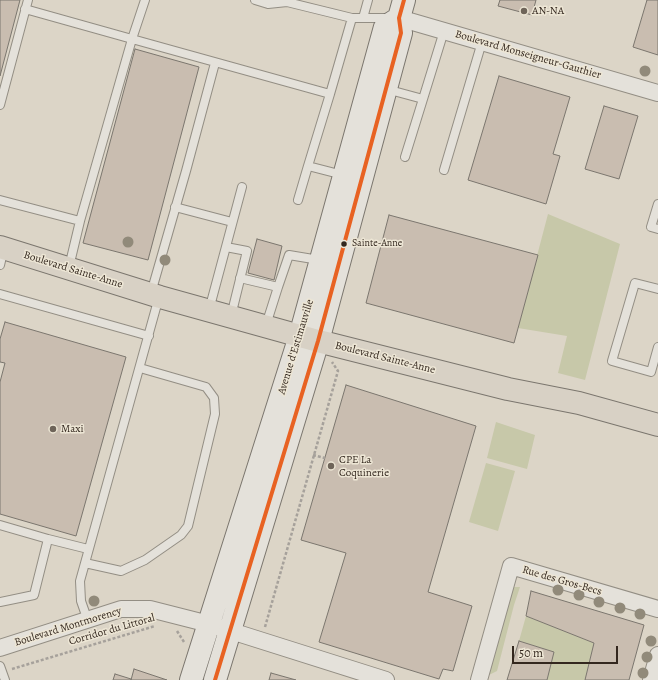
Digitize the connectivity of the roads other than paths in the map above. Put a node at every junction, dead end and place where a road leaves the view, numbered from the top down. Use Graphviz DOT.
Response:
graph roads {
  1 [pos="28,0"];
  2 [pos="145,0"];
  3 [pos="255,0"];
  4 [pos="368,0"];
  5 [pos="25,9"];
  6 [pos="402,9"];
  7 [pos="352,18"];
  8 [pos="363,18"];
  9 [pos="444,31"];
  10 [pos="132,39"];
  11 [pos="482,42"];
  12 [pos="215,63"];
  13 [pos="386,89"];
  14 [pos="658,93"];
  15 [pos="330,94"];
  16 [pos="423,99"];
  17 [pos="0,105"];
  18 [pos="405,157"];
  19 [pos="308,166"];
  20 [pos="444,170"];
  21 [pos="344,175"];
  22 [pos="242,187"];
  23 [pos="0,200"];
  24 [pos="298,200"];
  25 [pos="658,204"];
  26 [pos="175,207"];
  27 [pos="80,221"];
  28 [pos="232,222"];
  29 [pos="658,229"];
  30 [pos="226,246"];
  31 [pos="1,253"];
  32 [pos="321,261"];
  33 [pos="69,268"];
  34 [pos="240,278"];
  35 [pos="278,287"];
  36 [pos="658,289"];
  37 [pos="0,294"];
  38 [pos="155,295"];
  39 [pos="209,311"];
  40 [pos="231,317"];
  41 [pos="265,326"];
  42 [pos="149,336"];
  43 [pos="309,339"];
  44 [pos="658,347"];
  45 [pos="658,365"];
  46 [pos="140,368"];
  47 [pos="651,372"];
  48 [pos="658,424"];
  49 [pos="0,525"];
  50 [pos="48,539"];
  51 [pos="88,550"];
  52 [pos="85,563"];
  53 [pos="0,602"];
  54 [pos="658,609"];
  55 [pos="88,620"];
  56 [pos="209,624"];
  57 [pos="230,631"];
  58 [pos="0,648"];
  59 [pos="658,655"];
  60 [pos="1,669"];
  61 [pos="5,680"];
  62 [pos="191,680"];
  63 [pos="215,680"];
  64 [pos="386,680"];
  65 [pos="479,680"];
  66 [pos="651,680"];
  1 -- 5 [label="lane"];
  2 -- 10 [label="lane"];
  3 -- 7 [label="lane"];
  4 -- 8 [label="lane"];
  5 -- 10 [label="lane"];
  5 -- 17 [label="lane"];
  6 -- 8 [label="lane"];
  6 -- 9 [label="street, Boulevard Monseigneur-Gauthier"];
  6 -- 13 [label="main road, Avenue d'Estimauville"];
  6 -- 21 [label="main road, Avenue d'Estimauville"];
  7 -- 8 [label="lane"];
  7 -- 15 [label="lane"];
  9 -- 11 [label="street, Boulevard Monseigneur-Gauthier"];
  9 -- 16 [label="lane"];
  10 -- 12 [label="lane"];
  10 -- 27 [label="lane"];
  11 -- 14 [label="street, Boulevard Monseigneur-Gauthier"];
  11 -- 20 [label="lane"];
  12 -- 15 [label="lane"];
  12 -- 26 [label="lane"];
  13 -- 16 [label="lane"];
  13 -- 43 [label="main road, Avenue d'Estimauville"];
  15 -- 19 [label="lane"];
  16 -- 18 [label="lane"];
  19 -- 21 [label="lane"];
  19 -- 24 [label="lane"];
  21 -- 32 [label="main road, Avenue d'Estimauville"];
  22 -- 28 [label="lane"];
  23 -- 27 [label="lane"];
  25 -- 29 [label="lane"];
  26 -- 28 [label="lane"];
  26 -- 38 [label="lane"];
  27 -- 33 [label="lane"];
  28 -- 30 [label="lane"];
  30 -- 34 [label="lane"];
  30 -- 39 [label="lane"];
  31 -- 33 [label="main road, Boulevard Sainte-Anne"];
  32 -- 35 [label="lane"];
  32 -- 43 [label="main road, Avenue d'Estimauville"];
  33 -- 38 [label="main road, Boulevard Sainte-Anne"];
  34 -- 35 [label="lane"];
  34 -- 40 [label="lane"];
  35 -- 41 [label="lane"];
  36 -- 47 [label="lane"];
  37 -- 42 [label="lane"];
  38 -- 39 [label="main road, Boulevard Sainte-Anne"];
  38 -- 42 [label="lane"];
  39 -- 40 [label="main road, Boulevard Sainte-Anne"];
  40 -- 41 [label="main road, Boulevard Sainte-Anne"];
  41 -- 43 [label="main road, Boulevard Sainte-Anne"];
  42 -- 46 [label="lane"];
  43 -- 48 [label="main road, Boulevard Sainte-Anne"];
  43 -- 56 [label="main road, Avenue d'Estimauville"];
  43 -- 57 [label="main road, Avenue d'Estimauville"];
  44 -- 47 [label="lane"];
  45 -- 47 [label="lane"];
  46 -- 51 [label="lane"];
  46 -- 52 [label="lane"];
  49 -- 50 [label="lane"];
  50 -- 51 [label="lane"];
  50 -- 53 [label="lane"];
  51 -- 52 [label="lane"];
  52 -- 55 [label="lane"];
  54 -- 65 [label="street, Rue des Gros-Becs"];
  55 -- 56 [label="street, Boulevard Montmorency"];
  55 -- 58 [label="street, Boulevard Montmorency"];
  56 -- 57 [label="street, Boulevard Montmorency"];
  56 -- 62 [label="main road, Avenue d'Estimauville"];
  57 -- 63 [label="main road, Avenue d'Estimauville"];
  57 -- 64 [label="street"];
  59 -- 66 [label="street"];
  60 -- 61 [label="lane"];
}
